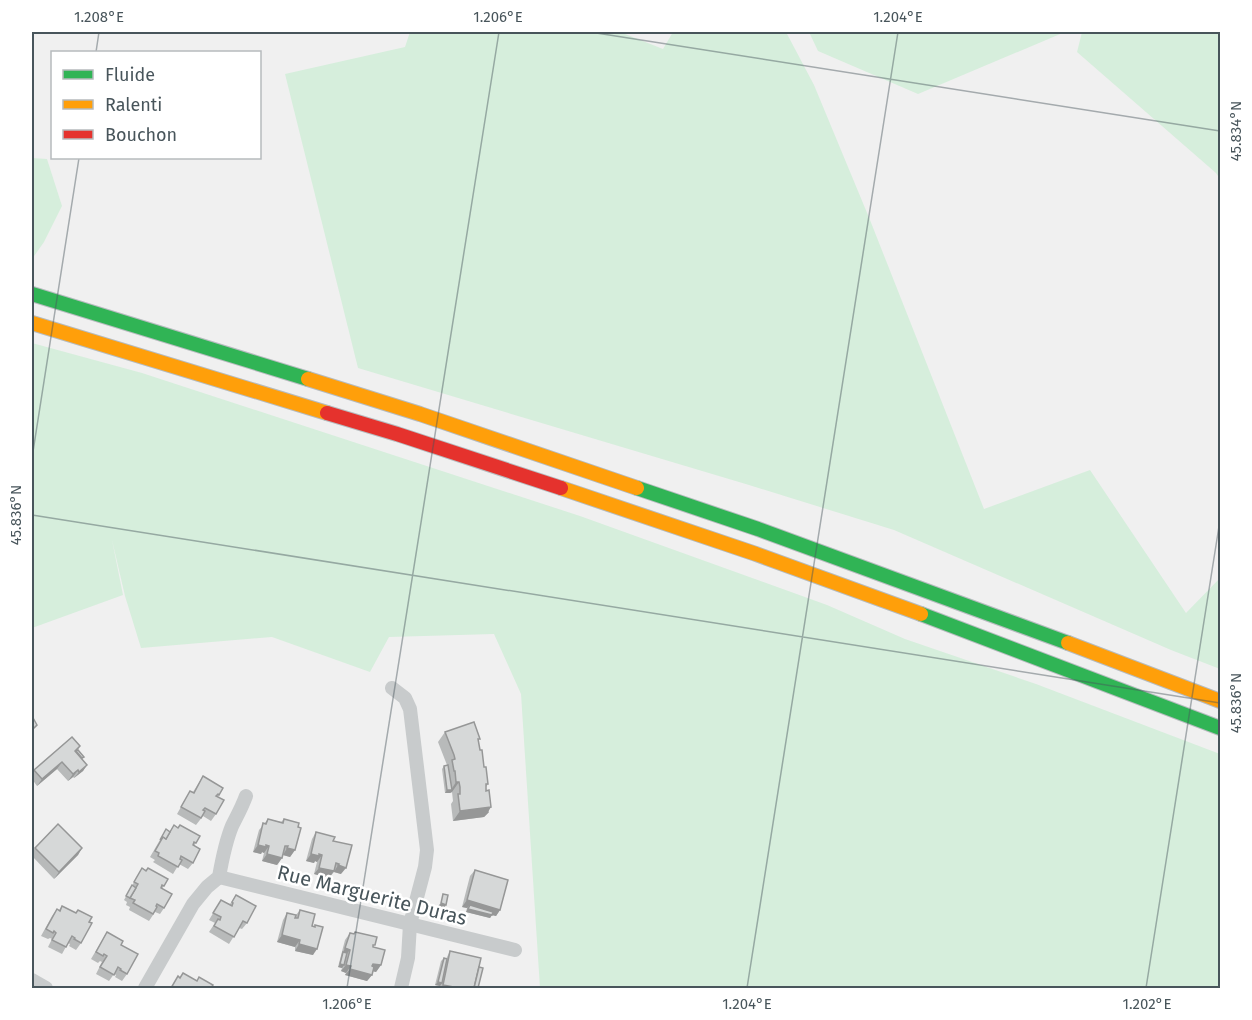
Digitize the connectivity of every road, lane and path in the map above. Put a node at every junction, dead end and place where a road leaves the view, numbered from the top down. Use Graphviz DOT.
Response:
graph roads {
  1 [pos="32,294"];
  2 [pos="32,323"];
  3 [pos="392,688"];
  4 [pos="1221,701"];
  5 [pos="1221,728"];
  6 [pos="246,796"];
  7 [pos="219,877"];
  8 [pos="410,924"];
  9 [pos="516,950"];
  10 [pos="32,980"];
  11 [pos="46,988"];
  12 [pos="145,988"];
  13 [pos="400,988"];
  1 -- 4 [label="highway"];
  2 -- 5 [label="highway"];
  3 -- 8 [label="street"];
  6 -- 7 [label="street"];
  7 -- 8 [label="street, Rue Marguerite Duras"];
  7 -- 12 [label="street"];
  8 -- 9 [label="street, Rue Marguerite Duras"];
  8 -- 13 [label="street"];
  10 -- 11 [label="street"];
}
